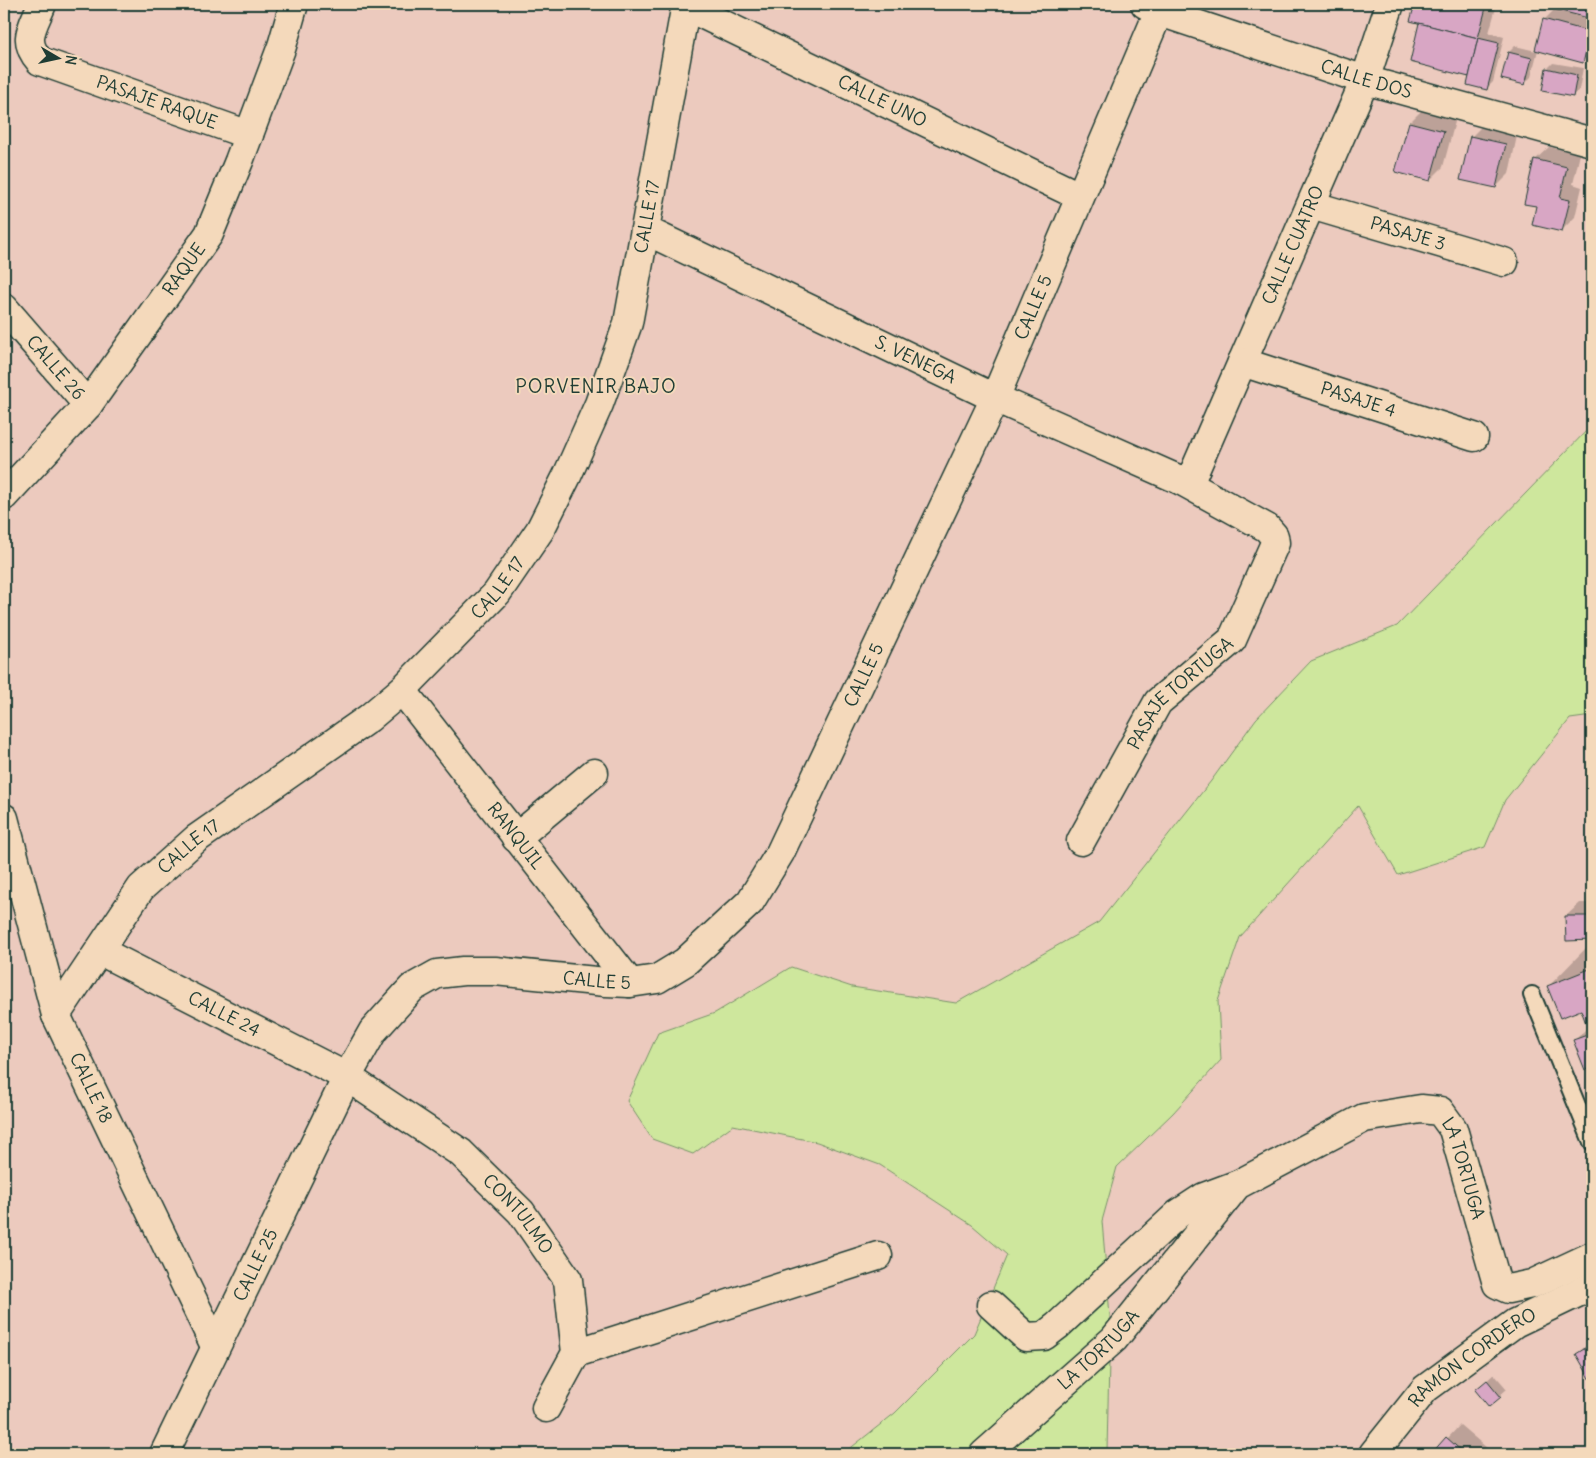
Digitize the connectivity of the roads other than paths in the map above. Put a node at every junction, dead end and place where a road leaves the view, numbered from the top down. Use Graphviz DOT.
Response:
graph roads {
  1 [pos="42,4"];
  2 [pos="294,4"];
  3 [pos="1390,4"];
  4 [pos="685,5"];
  5 [pos="1156,6"];
  6 [pos="1365,80"];
  7 [pos="249,136"];
  8 [pos="1592,142"];
  9 [pos="1080,196"];
  10 [pos="1311,204"];
  11 [pos="645,230"];
  12 [pos="1504,262"];
  13 [pos="4,308"];
  14 [pos="1242,362"];
  15 [pos="995,398"];
  16 [pos="88,404"];
  17 [pos="1474,437"];
  18 [pos="1184,482"];
  19 [pos="4,496"];
  20 [pos="402,690"];
  21 [pos="594,773"];
  22 [pos="4,818"];
  23 [pos="516,838"];
  24 [pos="1081,841"];
  25 [pos="100,951"];
  26 [pos="630,982"];
  27 [pos="1532,995"];
  28 [pos="56,1015"];
  29 [pos="347,1077"];
  30 [pos="1592,1142"];
  31 [pos="1237,1185"];
  32 [pos="878,1256"];
  33 [pos="1592,1256"];
  34 [pos="1592,1286"];
  35 [pos="991,1305"];
  36 [pos="215,1346"];
  37 [pos="576,1353"];
  38 [pos="546,1408"];
  39 [pos="164,1454"];
  40 [pos="984,1454"];
  41 [pos="1373,1454"];
  1 -- 7 [label="street, PASAJE RAQUE"];
  2 -- 7 [label="street, RAQUE"];
  3 -- 6 [label="street, CALLE CUATRO"];
  4 -- 9 [label="street, CALLE UNO"];
  4 -- 11 [label="street, CALLE 17"];
  5 -- 6 [label="street, CALLE DOS"];
  5 -- 9 [label="street, CALLE 5"];
  6 -- 8 [label="street, CALLE DOS"];
  6 -- 10 [label="street, CALLE CUATRO"];
  7 -- 16 [label="street, RAQUE"];
  9 -- 15 [label="street, CALLE 5"];
  10 -- 12 [label="street, PASAJE 3"];
  10 -- 14 [label="street, CALLE CUATRO"];
  11 -- 15 [label="street, S. VENEGA"];
  11 -- 20 [label="street, CALLE 17"];
  13 -- 16 [label="street, CALLE 26"];
  14 -- 17 [label="street, PASAJE 4"];
  14 -- 18 [label="street, CALLE CUATRO"];
  15 -- 18 [label="street, S. VENEGA"];
  15 -- 26 [label="street, CALLE 5"];
  16 -- 19 [label="street, RAQUE"];
  18 -- 24 [label="street, PASAJE TORTUGA"];
  20 -- 23 [label="street, RANQUIL"];
  20 -- 25 [label="street, CALLE 17"];
  21 -- 23 [label="street"];
  22 -- 28 [label="street, CALLE 18"];
  23 -- 26 [label="street, RANQUIL"];
  25 -- 28 [label="street, CALLE 17"];
  25 -- 29 [label="street, CALLE 24"];
  26 -- 29 [label="street, CALLE 5"];
  27 -- 30 [label="lane"];
  28 -- 36 [label="street, CALLE 18"];
  29 -- 36 [label="street, CALLE 25"];
  29 -- 37 [label="street, CONTULMO"];
  31 -- 33 [label="street, LA TORTUGA"];
  31 -- 35 [label="street, LA TORTUGA"];
  31 -- 40 [label="street, LA TORTUGA"];
  32 -- 37 [label="street"];
  34 -- 41 [label="street, RAMÓN CORDERO"];
  36 -- 39 [label="street, CALLE 25"];
  37 -- 38 [label="street"];
}
